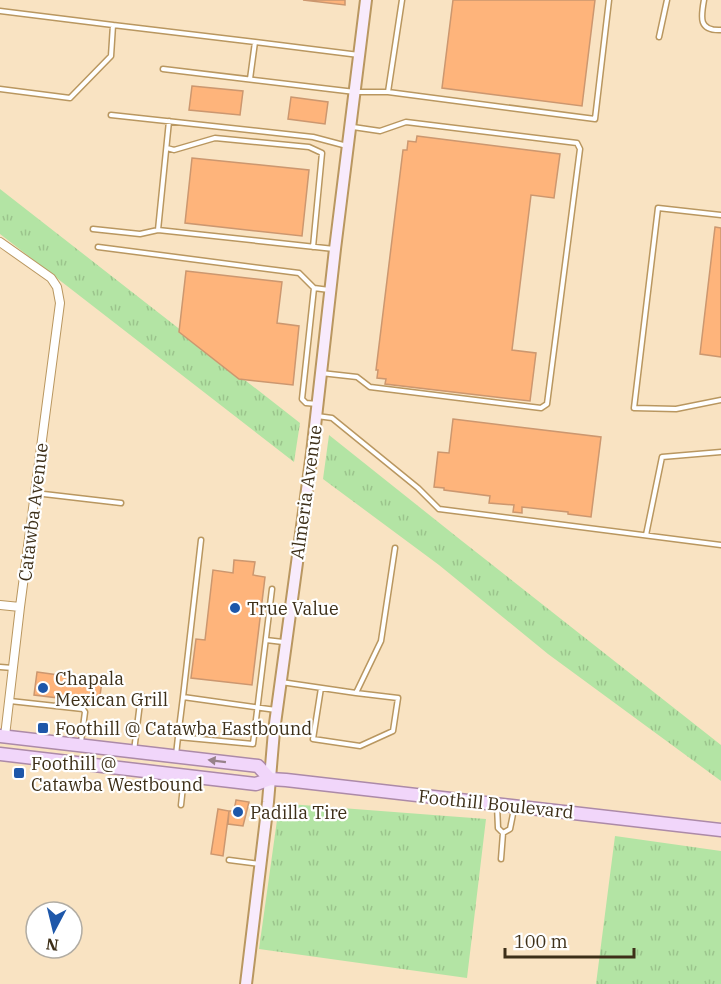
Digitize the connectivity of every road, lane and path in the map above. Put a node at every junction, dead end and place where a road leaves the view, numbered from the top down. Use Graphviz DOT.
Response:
graph roads {
  1 [pos="366,0"];
  2 [pos="402,0"];
  3 [pos="609,0"];
  4 [pos="667,0"];
  5 [pos="704,0"];
  6 [pos="0,11"];
  7 [pos="113,26"];
  8 [pos="721,30"];
  9 [pos="659,37"];
  10 [pos="255,42"];
  11 [pos="360,55"];
  12 [pos="163,69"];
  13 [pos="250,79"];
  14 [pos="0,89"];
  15 [pos="355,92"];
  16 [pos="388,92"];
  17 [pos="111,115"];
  18 [pos="169,121"];
  19 [pos="350,127"];
  20 [pos="348,146"];
  21 [pos="166,148"];
  22 [pos="721,215"];
  23 [pos="93,229"];
  24 [pos="159,230"];
  25 [pos="0,242"];
  26 [pos="98,247"];
  27 [pos="313,247"];
  28 [pos="335,249"];
  29 [pos="314,288"];
  30 [pos="330,290"];
  31 [pos="321,373"];
  32 [pos="721,400"];
  33 [pos="316,410"];
  34 [pos="721,452"];
  35 [pos="35,493"];
  36 [pos="121,503"];
  37 [pos="646,535"];
  38 [pos="201,540"];
  39 [pos="721,545"];
  40 [pos="395,548"];
  41 [pos="272,589"];
  42 [pos="0,605"];
  43 [pos="20,607"];
  44 [pos="266,640"];
  45 [pos="285,642"];
  46 [pos="0,667"];
  47 [pos="13,668"];
  48 [pos="280,682"];
  49 [pos="321,688"];
  50 [pos="356,693"];
  51 [pos="141,695"];
  52 [pos="183,698"];
  53 [pos="9,701"];
  54 [pos="258,708"];
  55 [pos="276,710"];
  56 [pos="3,736"];
  57 [pos="178,737"];
  58 [pos="81,746"];
  59 [pos="134,751"];
  60 [pos="0,753"];
  61 [pos="176,756"];
  62 [pos="184,776"];
  63 [pos="270,779"];
  64 [pos="497,804"];
  65 [pos="181,805"];
  66 [pos="514,806"];
  67 [pos="721,830"];
  68 [pos="503,833"];
  69 [pos="501,859"];
  70 [pos="229,860"];
  71 [pos="260,864"];
  72 [pos="246,984"];
  1 -- 11 [label="street, Almeria Avenue"];
  2 -- 16 [label="lane"];
  3 -- 16 [label="lane"];
  4 -- 9 [label="lane"];
  5 -- 8 [label="lane"];
  6 -- 7 [label="lane"];
  7 -- 10 [label="lane"];
  7 -- 14 [label="lane"];
  10 -- 11 [label="lane"];
  10 -- 13 [label="lane"];
  11 -- 15 [label="street, Almeria Avenue"];
  12 -- 13 [label="lane"];
  13 -- 15 [label="lane"];
  15 -- 16 [label="lane"];
  15 -- 19 [label="street, Almeria Avenue"];
  17 -- 18 [label="lane"];
  18 -- 20 [label="lane"];
  18 -- 21 [label="lane"];
  19 -- 20 [label="street, Almeria Avenue"];
  19 -- 31 [label="lane"];
  20 -- 28 [label="street, Almeria Avenue"];
  21 -- 24 [label="lane"];
  21 -- 27 [label="lane"];
  22 -- 32 [label="lane"];
  23 -- 24 [label="lane"];
  24 -- 27 [label="lane"];
  25 -- 35 [label="street, Catawba Avenue"];
  26 -- 29 [label="lane"];
  27 -- 28 [label="lane"];
  28 -- 30 [label="street, Almeria Avenue"];
  29 -- 30 [label="lane"];
  29 -- 33 [label="lane"];
  30 -- 31 [label="street, Almeria Avenue"];
  31 -- 33 [label="street, Almeria Avenue"];
  33 -- 37 [label="lane"];
  33 -- 45 [label="street, Almeria Avenue"];
  34 -- 37 [label="lane"];
  35 -- 36 [label="lane"];
  35 -- 43 [label="street, Catawba Avenue"];
  37 -- 39 [label="lane"];
  38 -- 52 [label="lane"];
  40 -- 50 [label="lane"];
  41 -- 44 [label="lane"];
  42 -- 43 [label="street"];
  43 -- 47 [label="street, Catawba Avenue"];
  44 -- 45 [label="lane"];
  44 -- 54 [label="lane"];
  45 -- 48 [label="street, Almeria Avenue"];
  46 -- 47 [label="lane"];
  47 -- 53 [label="street, Catawba Avenue"];
  48 -- 49 [label="lane"];
  48 -- 55 [label="street, Almeria Avenue"];
  49 -- 50 [label="lane"];
  49 -- 50 [label="lane"];
  51 -- 59 [label="lane"];
  52 -- 54 [label="lane"];
  52 -- 57 [label="lane"];
  53 -- 56 [label="street, Catawba Avenue"];
  53 -- 58 [label="lane"];
  54 -- 55 [label="lane"];
  54 -- 57 [label="lane"];
  55 -- 63 [label="street, Almeria Avenue"];
  56 -- 58 [label="main road, Foothill Boulevard"];
  57 -- 61 [label="lane"];
  58 -- 59 [label="main road, Foothill Boulevard"];
  59 -- 61 [label="main road, Foothill Boulevard"];
  60 -- 62 [label="main road, Foothill Boulevard"];
  63 -- 61 [label="main road, Foothill Boulevard, one-way"];
  62 -- 63 [label="main road, Foothill Boulevard"];
  62 -- 65 [label="lane"];
  63 -- 64 [label="main road, Foothill Boulevard"];
  63 -- 71 [label="street, Almeria Avenue"];
  64 -- 66 [label="main road, Foothill Boulevard"];
  64 -- 68 [label="lane"];
  66 -- 67 [label="main road, Foothill Boulevard"];
  66 -- 68 [label="lane"];
  68 -- 69 [label="lane"];
  70 -- 71 [label="lane"];
  71 -- 72 [label="street, Almeria Avenue"];
}
